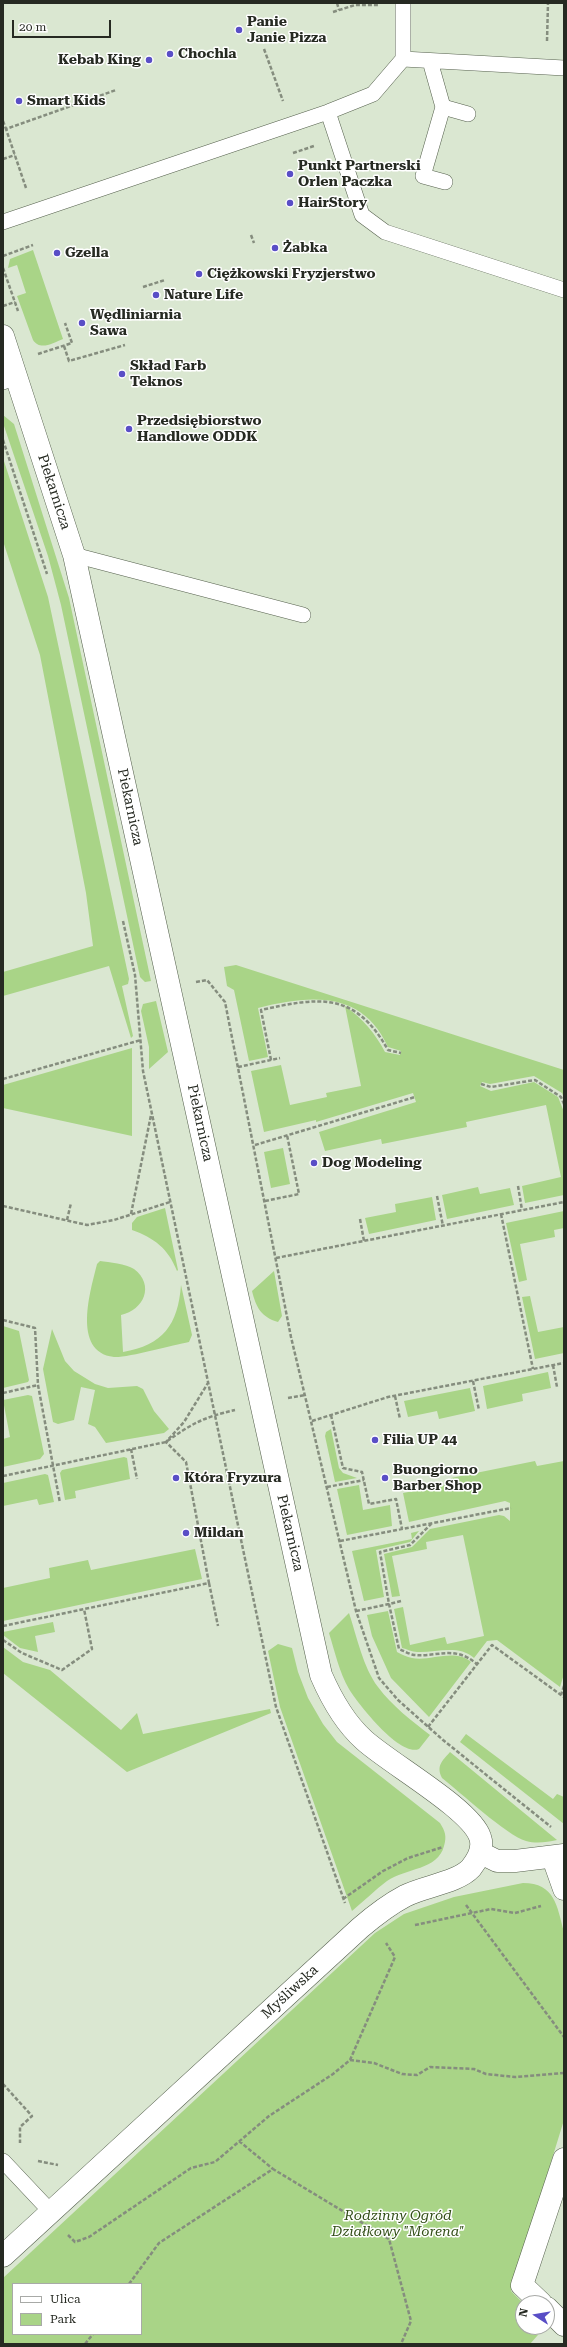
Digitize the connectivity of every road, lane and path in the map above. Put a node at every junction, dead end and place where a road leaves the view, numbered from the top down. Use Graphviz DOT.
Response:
graph roads {
  1 [pos="337,3"];
  2 [pos="548,3"];
  3 [pos="355,4"];
  4 [pos="403,4"];
  5 [pos="340,10"];
  6 [pos="333,12"];
  7 [pos="403,59"];
  8 [pos="430,61"];
  9 [pos="546,68"];
  10 [pos="564,68"];
  11 [pos="116,90"];
  12 [pos="443,107"];
  13 [pos="328,112"];
  14 [pos="468,114"];
  15 [pos="3,121"];
  16 [pos="6,129"];
  17 [pos="320,143"];
  18 [pos="293,153"];
  19 [pos="15,155"];
  20 [pos="3,159"];
  21 [pos="445,182"];
  22 [pos="34,212"];
  23 [pos="3,222"];
  24 [pos="251,235"];
  25 [pos="254,242"];
  26 [pos="33,245"];
  27 [pos="3,256"];
  28 [pos="165,280"];
  29 [pos="143,288"];
  30 [pos="564,290"];
  31 [pos="14,302"];
  32 [pos="3,306"];
  33 [pos="65,323"];
  34 [pos="3,336"];
  35 [pos="125,345"];
  36 [pos="64,346"];
  37 [pos="34,356"];
  38 [pos="10,379"];
  39 [pos="3,440"];
  40 [pos="74,555"];
  41 [pos="48,576"];
  42 [pos="304,615"];
  43 [pos="122,913"];
  44 [pos="170,988"];
  45 [pos="136,996"];
  46 [pos="141,1040"];
  47 [pos="400,1053"];
  48 [pos="280,1058"];
  49 [pos="271,1060"];
  50 [pos="238,1067"];
  51 [pos="3,1079"];
  52 [pos="481,1084"];
  53 [pos="415,1097"];
  54 [pos="564,1104"];
  55 [pos="151,1114"];
  56 [pos="287,1135"];
  57 [pos="255,1145"];
  58 [pos="518,1186"];
  59 [pos="437,1196"];
  60 [pos="265,1201"];
  61 [pos="170,1202"];
  62 [pos="564,1202"];
  63 [pos="71,1204"];
  64 [pos="3,1206"];
  65 [pos="522,1210"];
  66 [pos="131,1214"];
  67 [pos="501,1214"];
  68 [pos="360,1219"];
  69 [pos="67,1220"];
  70 [pos="443,1226"];
  71 [pos="364,1241"];
  72 [pos="276,1258"];
  73 [pos="3,1320"];
  74 [pos="564,1363"];
  75 [pos="553,1366"];
  76 [pos="533,1369"];
  77 [pos="473,1381"];
  78 [pos="208,1383"];
  79 [pos="38,1385"];
  80 [pos="557,1387"];
  81 [pos="3,1393"];
  82 [pos="395,1396"];
  83 [pos="479,1410"];
  84 [pos="208,1415"];
  85 [pos="331,1415"];
  86 [pos="400,1419"];
  87 [pos="312,1421"];
  88 [pos="166,1442"];
  89 [pos="131,1449"];
  90 [pos="53,1465"];
  91 [pos="3,1476"];
  92 [pos="136,1479"];
  93 [pos="364,1480"];
  94 [pos="327,1487"];
  95 [pos="60,1503"];
  96 [pos="511,1508"];
  97 [pos="431,1523"];
  98 [pos="402,1529"];
  99 [pos="340,1541"];
  100 [pos="209,1583"];
  101 [pos="401,1601"];
  102 [pos="389,1604"];
  103 [pos="84,1609"];
  104 [pos="356,1611"];
  105 [pos="3,1626"];
  106 [pos="218,1626"];
  107 [pos="3,1640"];
  108 [pos="477,1664"];
  109 [pos="564,1686"];
  110 [pos="563,1696"];
  111 [pos="428,1728"];
  112 [pos="553,1829"];
  113 [pos="481,1853"];
  114 [pos="558,1857"];
  115 [pos="448,1880"];
  116 [pos="556,1896"];
  117 [pos="472,1914"];
  118 [pos="412,1926"];
  119 [pos="360,1928"];
  120 [pos="390,1938"];
  121 [pos="387,1944"];
  122 [pos="564,2037"];
  123 [pos="350,2060"];
  124 [pos="564,2073"];
  125 [pos="3,2084"];
  126 [pos="239,2141"];
  127 [pos="20,2147"];
  128 [pos="34,2159"];
  129 [pos="564,2159"];
  130 [pos="3,2161"];
  131 [pos="64,2166"];
  132 [pos="273,2169"];
  133 [pos="49,2214"];
  134 [pos="3,2256"];
  135 [pos="130,2283"];
  136 [pos="533,2295"];
  137 [pos="555,2316"];
  138 [pos="564,2325"];
  139 [pos="92,2335"];
  140 [pos="85,2344"];
  141 [pos="401,2344"];
  1 -- 5 [label="path"];
  2 -- 9 [label="path"];
  3 -- 4 [label="path"];
  3 -- 5 [label="path"];
  4 -- 7 [label="lane"];
  5 -- 6 [label="path"];
  7 -- 8 [label="lane"];
  7 -- 13 [label="lane"];
  8 -- 9 [label="lane"];
  8 -- 12 [label="lane"];
  9 -- 10 [label="lane"];
  11 -- 16 [label="path"];
  12 -- 14 [label="lane"];
  12 -- 21 [label="lane"];
  13 -- 22 [label="lane"];
  13 -- 30 [label="lane"];
  15 -- 16 [label="path"];
  16 -- 19 [label="path"];
  17 -- 18 [label="path"];
  19 -- 20 [label="path"];
  19 -- 22 [label="path"];
  22 -- 23 [label="lane"];
  24 -- 25 [label="path"];
  26 -- 27 [label="path"];
  28 -- 29 [label="path"];
  31 -- 32 [label="path"];
  33 -- 36 [label="path"];
  34 -- 38 [label="street, Piekarnicza"];
  35 -- 36 [label="path"];
  36 -- 37 [label="path"];
  38 -- 40 [label="street, Piekarnicza"];
  39 -- 41 [label="path"];
  40 -- 42 [label="lane"];
  40 -- 44 [label="street, Piekarnicza"];
  43 -- 45 [label="path"];
  44 -- 45 [label="path"];
  44 -- 50 [label="path"];
  44 -- 113 [label="street, Piekarnicza"];
  45 -- 46 [label="path"];
  46 -- 51 [label="path"];
  46 -- 55 [label="path"];
  47 -- 49 [label="path"];
  48 -- 49 [label="path"];
  49 -- 50 [label="path"];
  50 -- 57 [label="path"];
  52 -- 54 [label="path"];
  53 -- 56 [label="path"];
  55 -- 61 [label="path"];
  55 -- 66 [label="path"];
  56 -- 57 [label="path"];
  56 -- 60 [label="path"];
  57 -- 60 [label="path"];
  58 -- 65 [label="path"];
  59 -- 70 [label="path"];
  60 -- 72 [label="path"];
  61 -- 66 [label="path"];
  61 -- 78 [label="path"];
  62 -- 65 [label="path"];
  63 -- 69 [label="path"];
  64 -- 69 [label="path"];
  65 -- 67 [label="path"];
  66 -- 69 [label="path"];
  67 -- 70 [label="path"];
  67 -- 76 [label="path"];
  68 -- 71 [label="path"];
  70 -- 71 [label="path"];
  71 -- 72 [label="path"];
  72 -- 87 [label="path"];
  73 -- 79 [label="path"];
  74 -- 75 [label="path"];
  75 -- 76 [label="path"];
  75 -- 80 [label="path"];
  76 -- 77 [label="path"];
  77 -- 82 [label="path"];
  77 -- 83 [label="path"];
  78 -- 88 [label="path"];
  78 -- 119 [label="path"];
  79 -- 81 [label="path"];
  79 -- 90 [label="path"];
  82 -- 85 [label="path"];
  82 -- 86 [label="path"];
  84 -- 88 [label="path"];
  85 -- 87 [label="path"];
  85 -- 93 [label="path"];
  87 -- 94 [label="path"];
  88 -- 89 [label="path"];
  88 -- 100 [label="path"];
  89 -- 90 [label="path"];
  89 -- 92 [label="path"];
  90 -- 91 [label="path"];
  90 -- 95 [label="path"];
  93 -- 94 [label="path"];
  93 -- 98 [label="path"];
  94 -- 99 [label="path"];
  96 -- 97 [label="path"];
  97 -- 98 [label="path"];
  97 -- 102 [label="path"];
  98 -- 99 [label="path"];
  99 -- 104 [label="path"];
  100 -- 103 [label="path"];
  100 -- 106 [label="path"];
  101 -- 102 [label="path"];
  102 -- 104 [label="path"];
  102 -- 108 [label="path"];
  103 -- 105 [label="path"];
  103 -- 107 [label="path"];
  104 -- 111 [label="path"];
  108 -- 110 [label="path"];
  108 -- 111 [label="path"];
  109 -- 110 [label="path"];
  111 -- 112 [label="path"];
  113 -- 114 [label="street"];
  113 -- 115 [label="street, Myśliwska"];
  114 -- 116 [label="street"];
  115 -- 117 [label="path"];
  115 -- 119 [label="street, Myśliwska"];
  116 -- 117 [label="path"];
  117 -- 118 [label="path"];
  117 -- 122 [label="path"];
  119 -- 121 [label="path"];
  119 -- 133 [label="street, Myśliwska"];
  120 -- 121 [label="path"];
  121 -- 123 [label="path"];
  123 -- 124 [label="path"];
  123 -- 126 [label="path"];
  125 -- 127 [label="path"];
  126 -- 132 [label="path"];
  126 -- 133 [label="path"];
  128 -- 131 [label="path"];
  129 -- 136 [label="street"];
  130 -- 133 [label="lane"];
  132 -- 135 [label="path"];
  132 -- 141 [label="path"];
  133 -- 134 [label="street, Myśliwska"];
  137 -- 138 [label="street"];
  139 -- 140 [label="path"];
}
